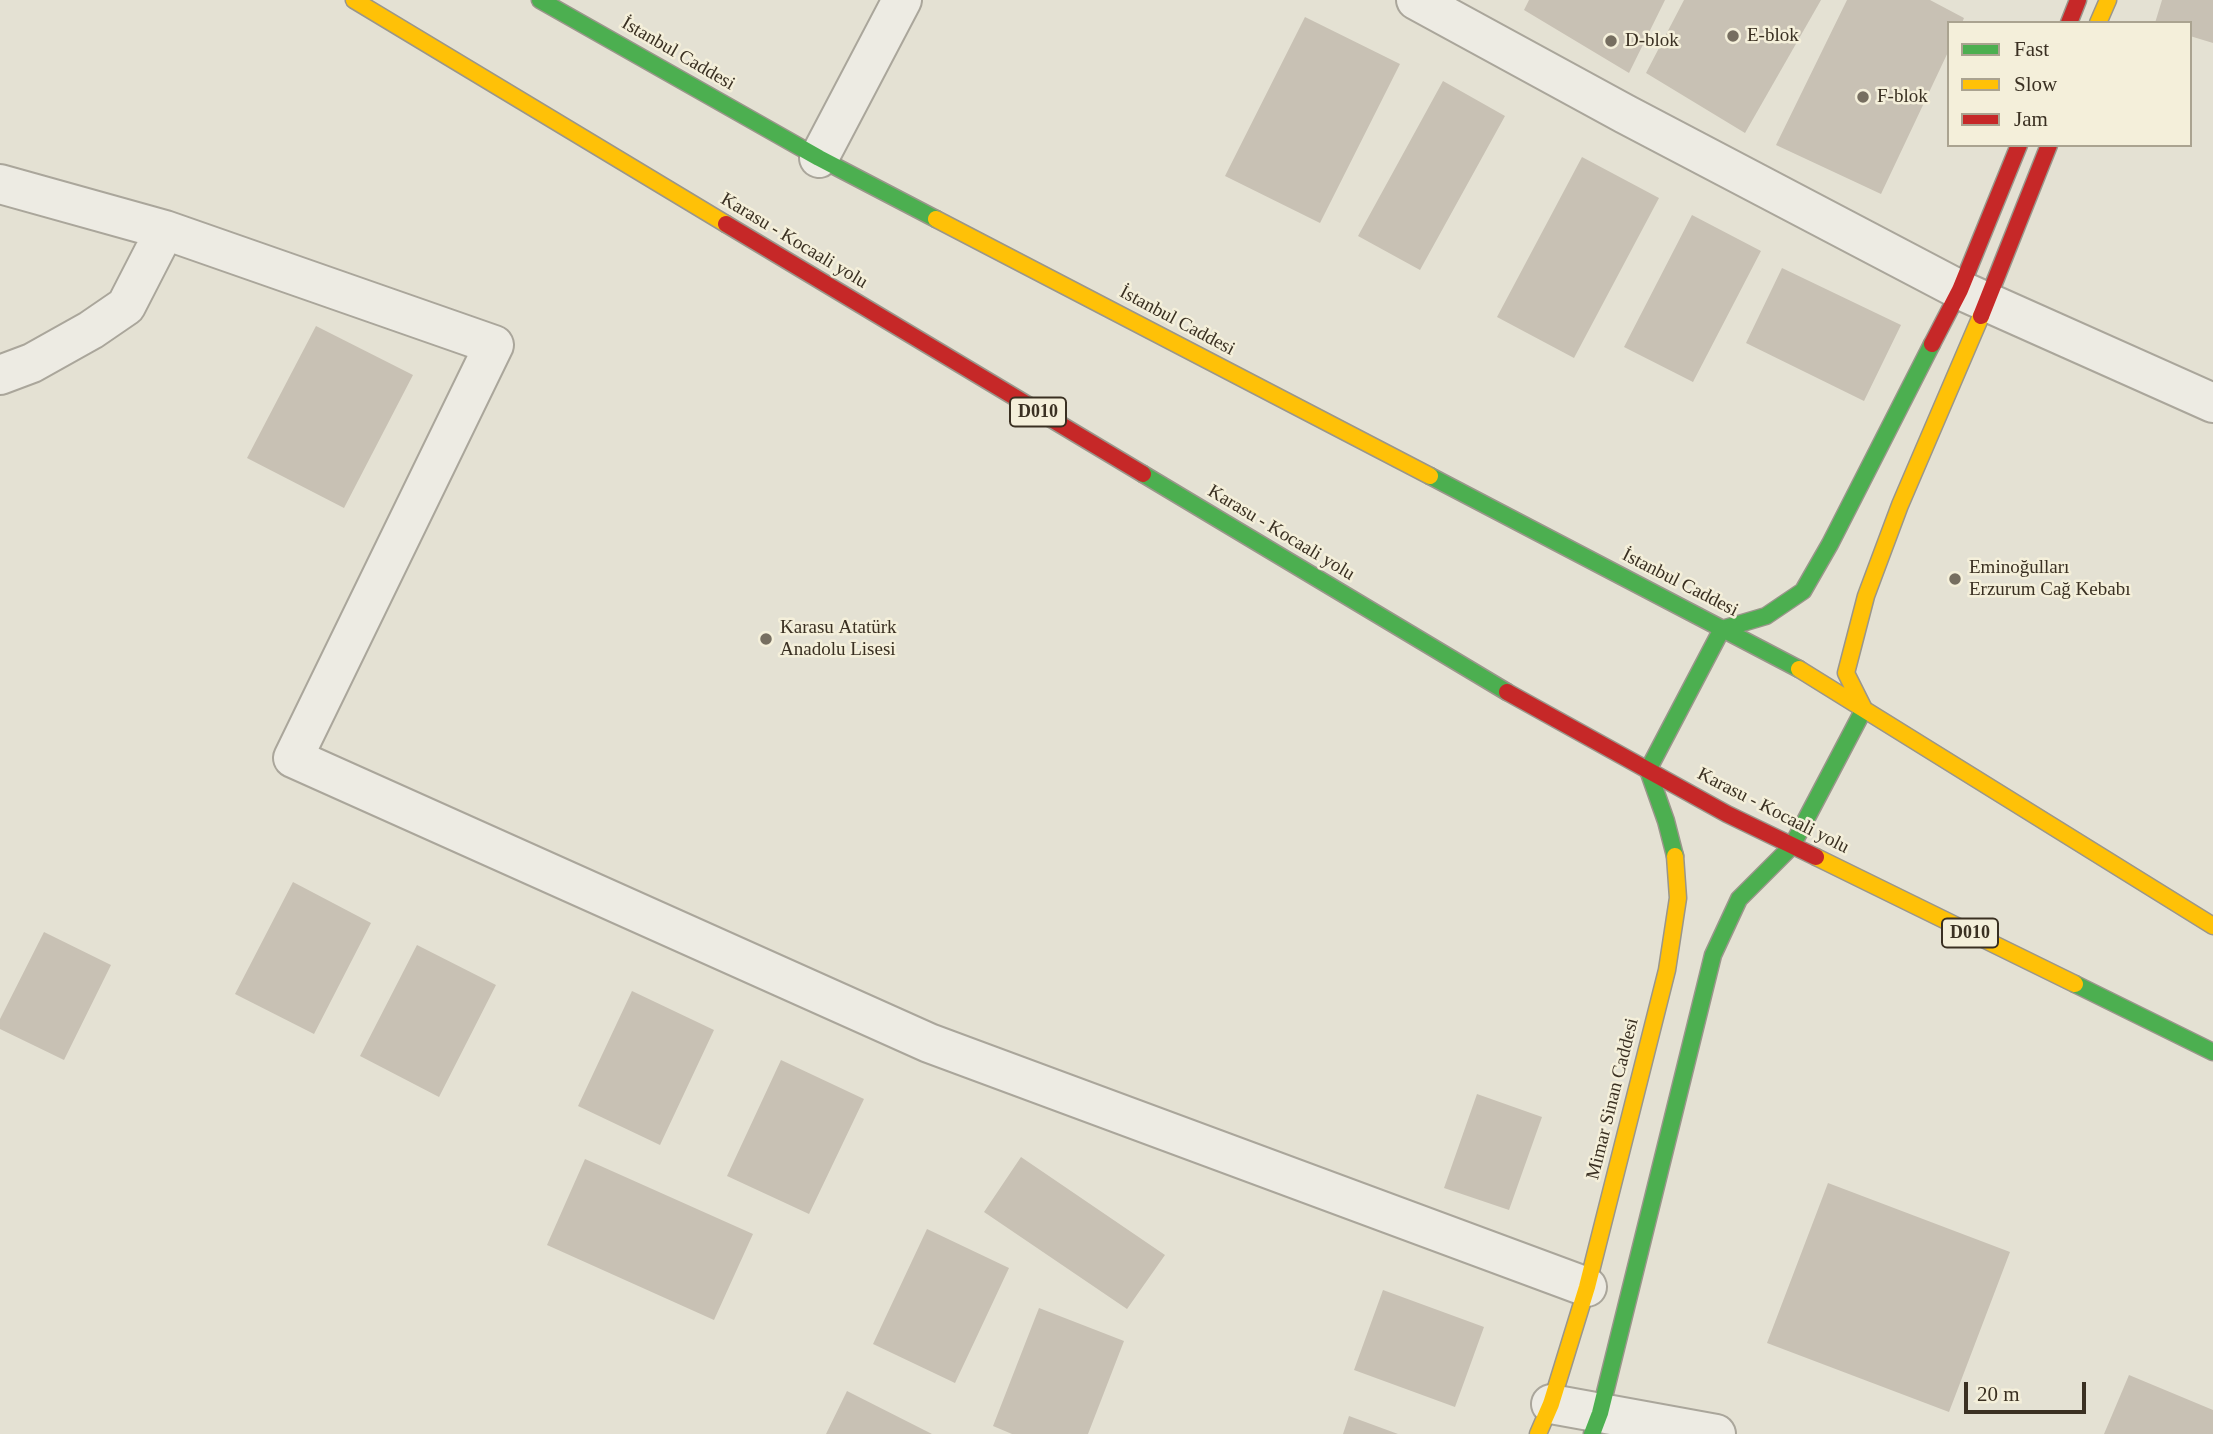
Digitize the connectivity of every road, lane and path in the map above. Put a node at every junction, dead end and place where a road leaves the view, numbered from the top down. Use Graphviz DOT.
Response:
graph roads {
  1 [pos="354,0"];
  2 [pos="540,0"];
  3 [pos="902,0"];
  4 [pos="1416,0"];
  5 [pos="2078,0"];
  6 [pos="2108,0"];
  7 [pos="2069,21"];
  8 [pos="2099,21"];
  9 [pos="2018,147"];
  10 [pos="2048,147"];
  11 [pos="819,159"];
  12 [pos="0,184"];
  13 [pos="165,230"];
  14 [pos="1973,296"];
  15 [pos="0,375"];
  16 [pos="2213,403"];
  17 [pos="1721,629"];
  18 [pos="1864,709"];
  19 [pos="1648,770"];
  20 [pos="1792,846"];
  21 [pos="2213,926"];
  22 [pos="2213,1052"];
  23 [pos="1587,1287"];
  24 [pos="1545,1419"];
  25 [pos="1596,1423"];
  26 [pos="1716,1434"];
  1 -- 19 [label="main road, Karasu - Kocaali yolu / D010"];
  2 -- 11 [label="main road, İstanbul Caddesi"];
  3 -- 11 [label="street"];
  4 -- 14 [label="street"];
  5 -- 7 [label="main road"];
  6 -- 8 [label="main road"];
  9 -- 14 [label="main road"];
  10 -- 14 [label="main road"];
  11 -- 17 [label="main road, İstanbul Caddesi"];
  12 -- 13 [label="street"];
  13 -- 15 [label="street"];
  13 -- 23 [label="street"];
  14 -- 16 [label="street"];
  14 -- 17 [label="main road"];
  14 -- 18 [label="main road"];
  17 -- 18 [label="main road, İstanbul Caddesi"];
  17 -- 19 [label="main road"];
  18 -- 20 [label="main road"];
  18 -- 21 [label="main road"];
  19 -- 20 [label="main road, Karasu - Kocaali yolu / D010"];
  19 -- 23 [label="main road, Mimar Sinan Caddesi"];
  20 -- 22 [label="main road, Karasu - Kocaali yolu / D010"];
  20 -- 25 [label="main road"];
  23 -- 24 [label="main road, Mimar Sinan Caddesi"];
  24 -- 25 [label="street"];
  25 -- 26 [label="street"];
}
